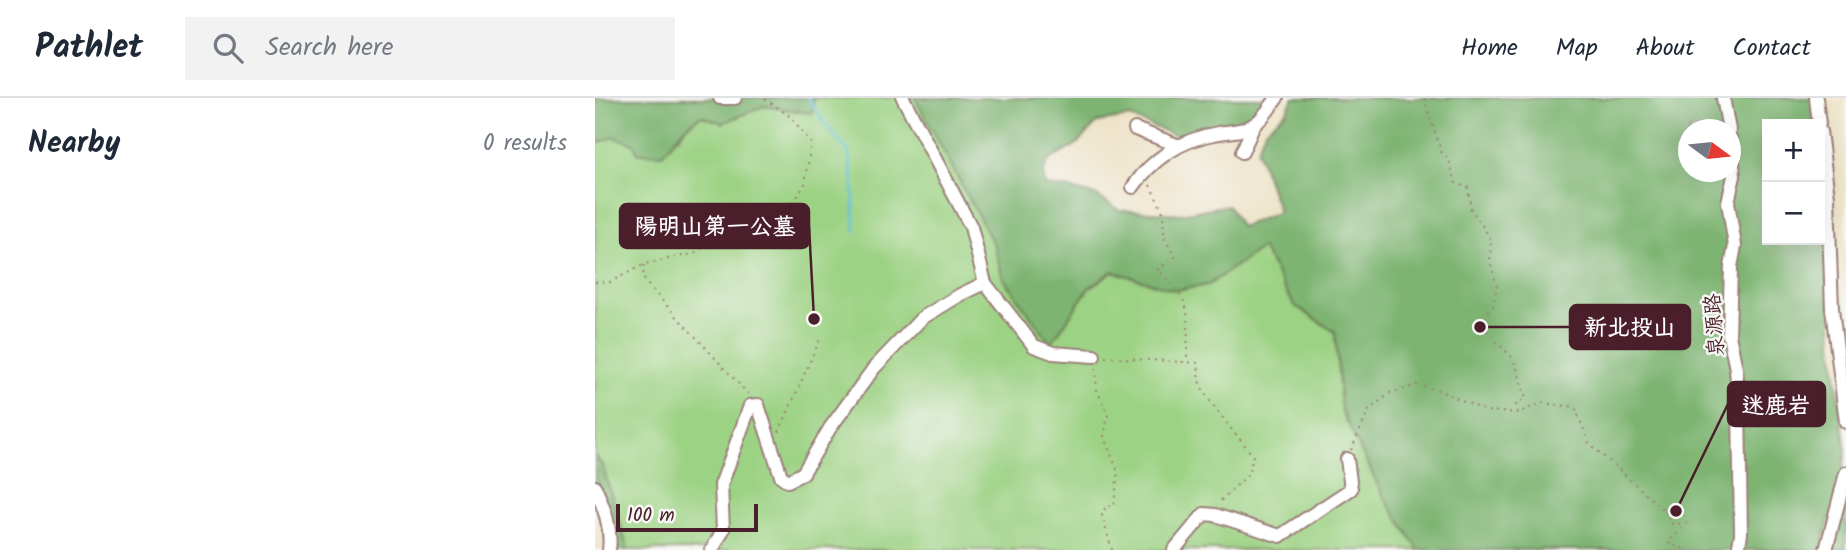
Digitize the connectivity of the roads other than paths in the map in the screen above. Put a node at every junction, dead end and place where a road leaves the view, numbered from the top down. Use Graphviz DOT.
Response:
graph roads {
  1 [pos="720,98"];
  2 [pos="735,98"];
  3 [pos="903,98"];
  4 [pos="1277,98"];
  5 [pos="1723,98"];
  6 [pos="1816,98"];
  7 [pos="1726,119"];
  8 [pos="1818,119"];
  9 [pos="1254,125"];
  10 [pos="1135,129"];
  11 [pos="1177,145"];
  12 [pos="1242,152"];
  13 [pos="1825,172"];
  14 [pos="1733,182"];
  15 [pos="1133,187"];
  16 [pos="985,284"];
  17 [pos="1094,356"];
  18 [pos="1846,422"];
  19 [pos="1347,459"];
  20 [pos="1846,473"];
  21 [pos="595,487"];
  22 [pos="609,550"];
  23 [pos="712,550"];
  24 [pos="1174,550"];
  25 [pos="1738,550"];
  26 [pos="1826,550"];
  1 -- 2 [label="street"];
  3 -- 16 [label="street"];
  4 -- 9 [label="street"];
  5 -- 7 [label="street"];
  6 -- 8 [label="street"];
  9 -- 11 [label="street"];
  9 -- 12 [label="street"];
  10 -- 11 [label="street"];
  11 -- 15 [label="street"];
  13 -- 18 [label="street"];
  14 -- 25 [label="street, 泉源路"];
  16 -- 17 [label="street"];
  16 -- 23 [label="street"];
  19 -- 24 [label="street"];
  20 -- 26 [label="street"];
  21 -- 22 [label="street"];
}
